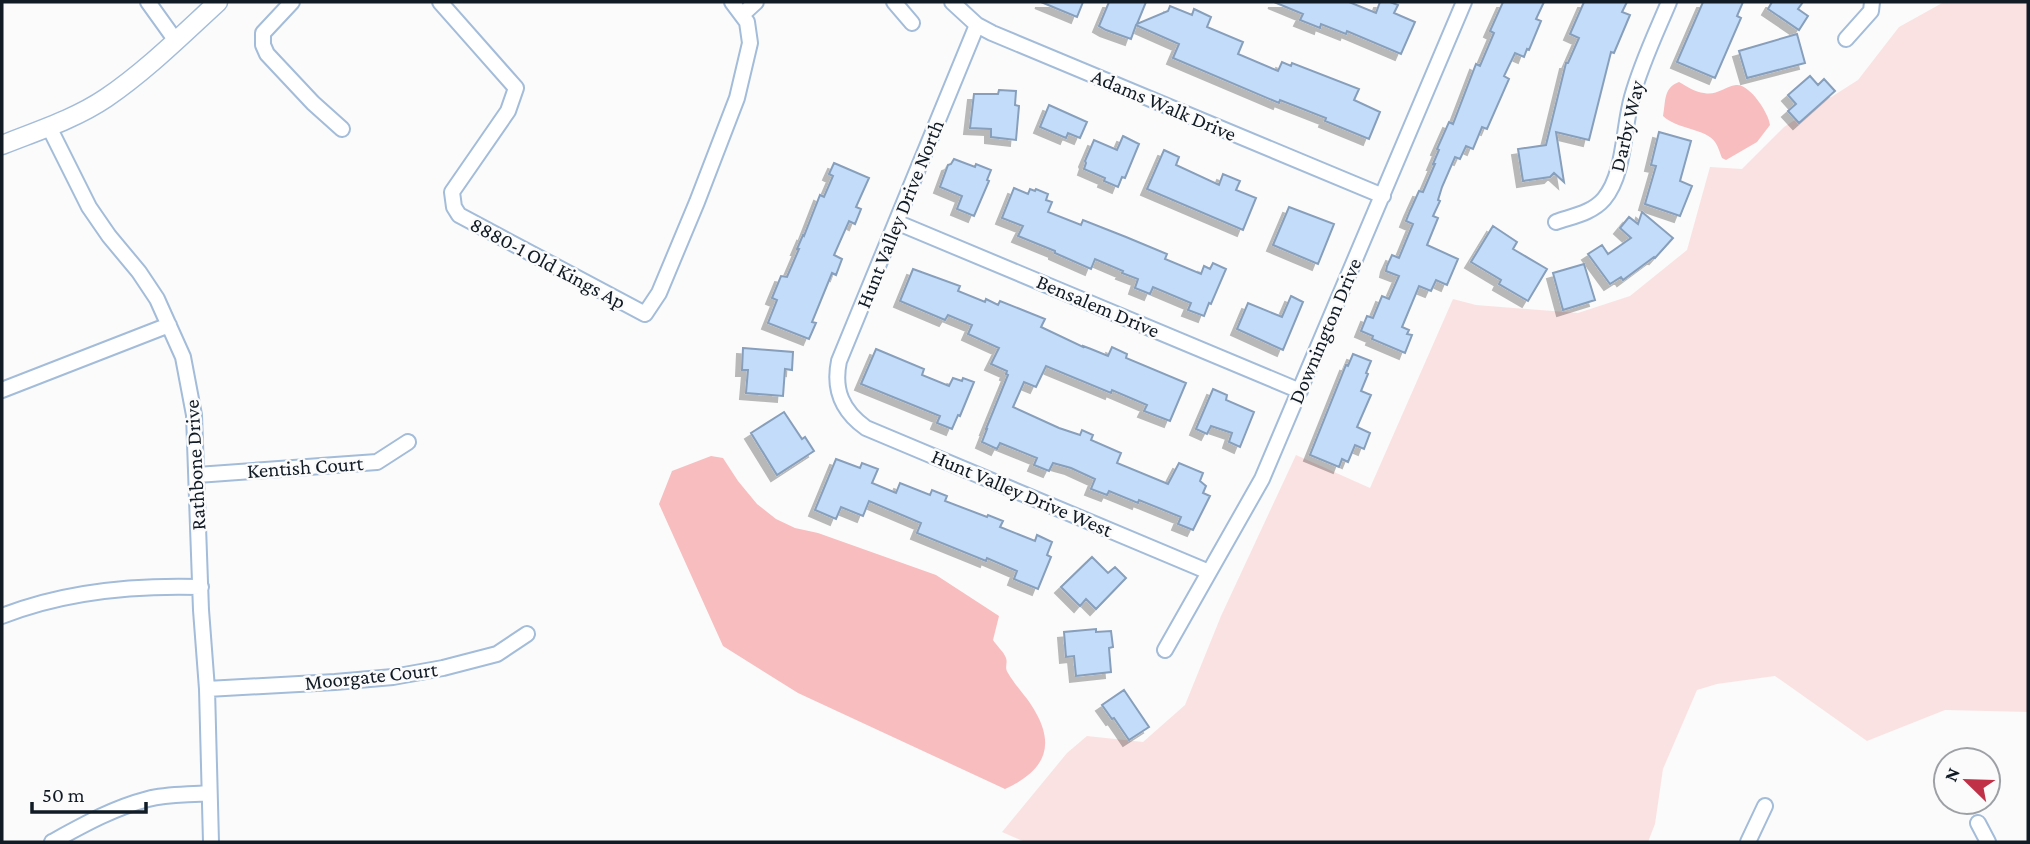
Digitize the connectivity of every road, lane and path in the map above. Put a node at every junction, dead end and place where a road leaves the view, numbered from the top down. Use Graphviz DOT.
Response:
graph roads {
  1 [pos="148,2"];
  2 [pos="218,2"];
  3 [pos="292,2"];
  4 [pos="440,2"];
  5 [pos="732,2"];
  6 [pos="756,2"];
  7 [pos="894,2"];
  8 [pos="952,2"];
  9 [pos="1464,2"];
  10 [pos="1669,2"];
  11 [pos="1872,2"];
  12 [pos="743,14"];
  13 [pos="912,23"];
  14 [pos="977,25"];
  15 [pos="1846,39"];
  16 [pos="176,41"];
  17 [pos="49,127"];
  18 [pos="342,130"];
  19 [pos="2,145"];
  20 [pos="1383,196"];
  21 [pos="896,222"];
  22 [pos="1556,222"];
  23 [pos="169,325"];
  24 [pos="2,390"];
  25 [pos="1300,391"];
  26 [pos="843,404"];
  27 [pos="408,442"];
  28 [pos="197,475"];
  29 [pos="1209,572"];
  30 [pos="201,587"];
  31 [pos="2,615"];
  32 [pos="527,634"];
  33 [pos="1165,650"];
  34 [pos="207,689"];
  35 [pos="208,793"];
  36 [pos="1765,806"];
  37 [pos="1978,823"];
  38 [pos="52,842"];
  39 [pos="211,842"];
  40 [pos="1748,842"];
  41 [pos="1988,842"];
  1 -- 16 [label="street"];
  2 -- 16 [label="street"];
  3 -- 18 [label="street"];
  4 -- 12 [label="street, 8880-1 Old Kings Ap"];
  5 -- 12 [label="street"];
  6 -- 12 [label="street"];
  7 -- 13 [label="street"];
  8 -- 14 [label="street, Adams Walk Drive"];
  9 -- 20 [label="street, Downington Drive"];
  10 -- 22 [label="street, Darby Way"];
  11 -- 15 [label="street"];
  14 -- 20 [label="street, Adams Walk Drive"];
  14 -- 21 [label="street, Hunt Valley Drive North"];
  16 -- 17 [label="street"];
  17 -- 19 [label="street"];
  17 -- 23 [label="street, Rathbone Drive"];
  20 -- 25 [label="street, Downington Drive"];
  21 -- 25 [label="street, Bensalem Drive"];
  21 -- 26 [label="street, Hunt Valley Drive North"];
  23 -- 24 [label="street"];
  23 -- 28 [label="street, Rathbone Drive"];
  25 -- 29 [label="street, Downington Drive"];
  26 -- 29 [label="street, Hunt Valley Drive West"];
  27 -- 28 [label="street, Kentish Court"];
  28 -- 30 [label="street, Rathbone Drive"];
  29 -- 33 [label="street, Downington Drive"];
  30 -- 31 [label="street"];
  30 -- 34 [label="street, Rathbone Drive"];
  32 -- 34 [label="street, Moorgate Court"];
  34 -- 35 [label="street, Rathbone Drive"];
  35 -- 38 [label="street"];
  35 -- 39 [label="street, Rathbone Drive"];
  36 -- 40 [label="street"];
  37 -- 41 [label="street"];
}
